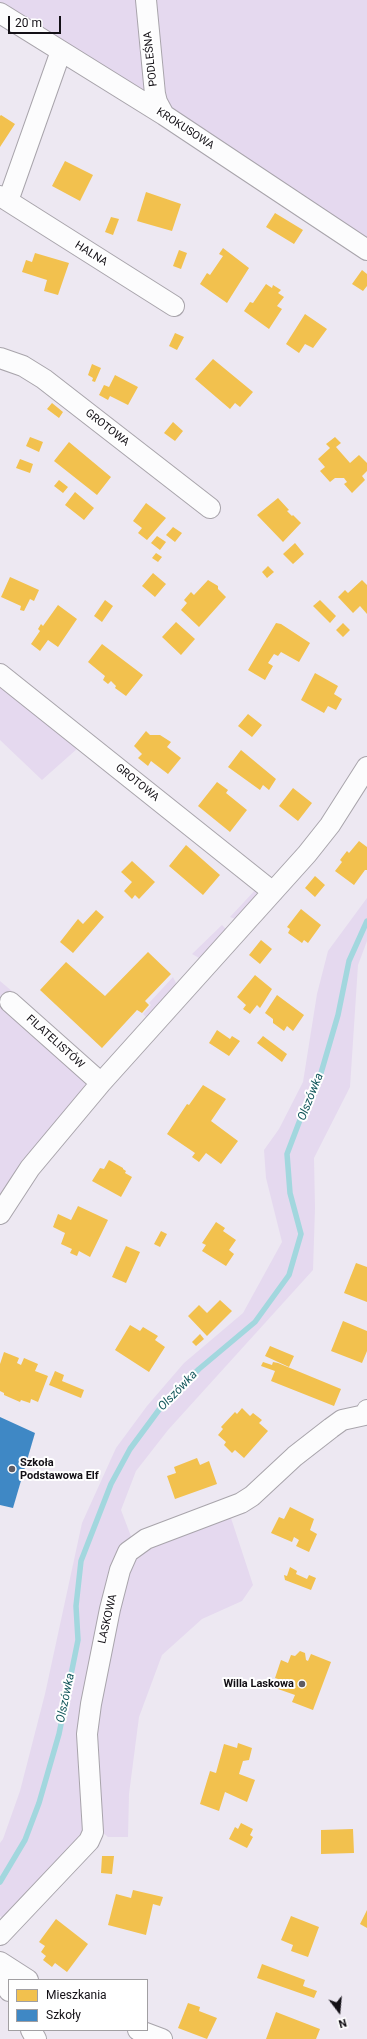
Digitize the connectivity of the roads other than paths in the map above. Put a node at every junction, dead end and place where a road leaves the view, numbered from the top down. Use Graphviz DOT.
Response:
graph roads {
  1 [pos="146,0"];
  2 [pos="0,13"];
  3 [pos="61,51"];
  4 [pos="164,115"];
  5 [pos="4,198"];
  6 [pos="367,250"];
  7 [pos="174,306"];
  8 [pos="0,358"];
  9 [pos="210,508"];
  10 [pos="0,674"];
  11 [pos="367,768"];
  12 [pos="273,892"];
  13 [pos="10,1002"];
  14 [pos="101,1083"];
  15 [pos="0,1214"];
  16 [pos="367,1410"];
  17 [pos="0,1935"];
  18 [pos="0,1962"];
  19 [pos="0,1970"];
  20 [pos="26,1979"];
  21 [pos="8,1989"];
  22 [pos="141,2031"];
  23 [pos="162,2039"];
  1 -- 4 [label="street, PODLEŚNA"];
  2 -- 3 [label="street, KROKUSOWA"];
  3 -- 4 [label="street, KROKUSOWA"];
  3 -- 5 [label="street, HALNA"];
  4 -- 6 [label="street, KROKUSOWA"];
  5 -- 7 [label="street, HALNA"];
  8 -- 9 [label="street, GROTOWA"];
  10 -- 12 [label="street, GROTOWA"];
  11 -- 12 [label="street"];
  12 -- 14 [label="street"];
  13 -- 14 [label="street, FILATELISTÓW"];
  14 -- 15 [label="street"];
  16 -- 17 [label="street, LASKOWA"];
  18 -- 20 [label="street"];
  19 -- 21 [label="street"];
  22 -- 23 [label="street"];
}
